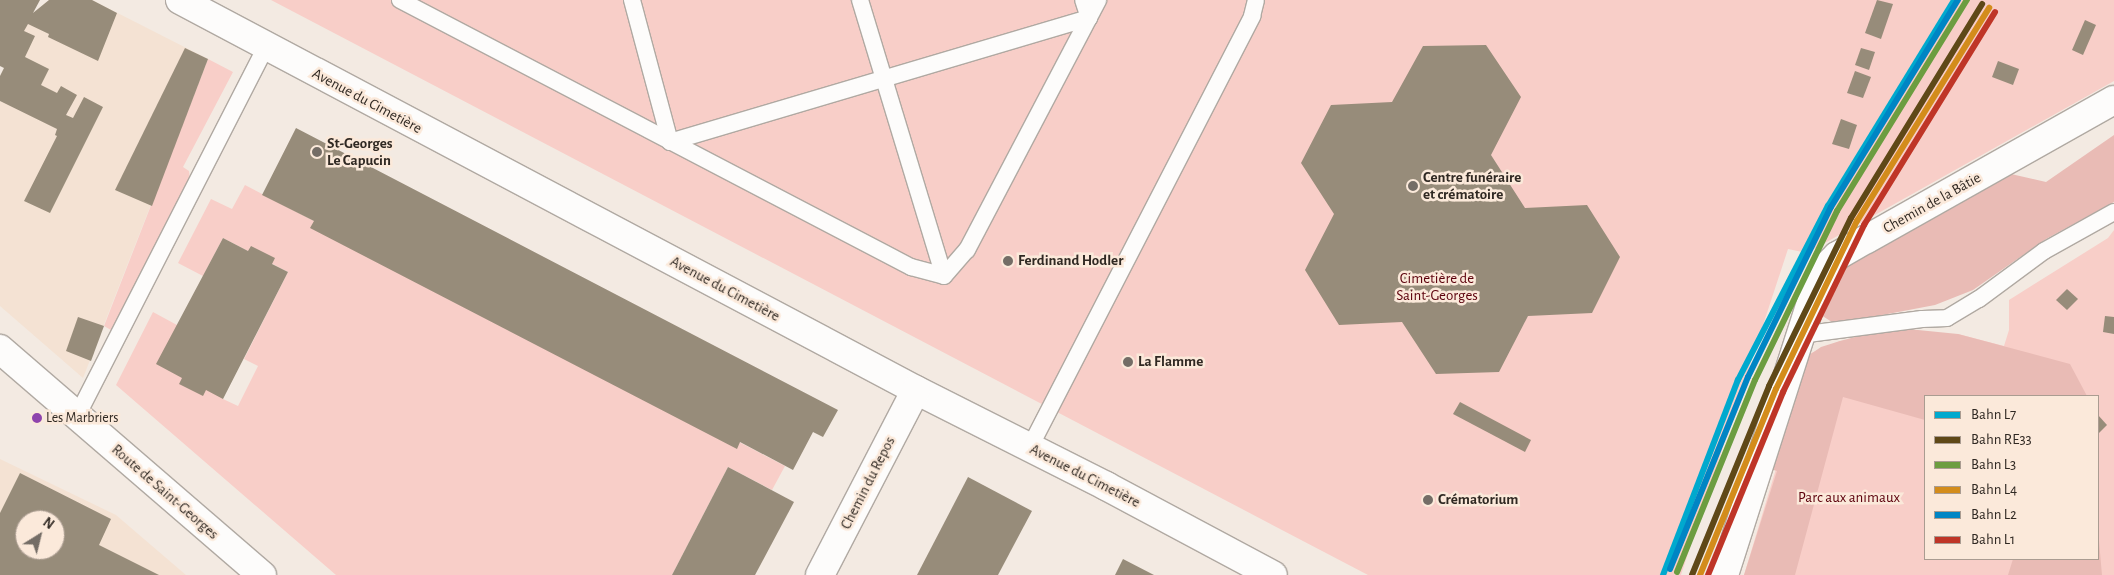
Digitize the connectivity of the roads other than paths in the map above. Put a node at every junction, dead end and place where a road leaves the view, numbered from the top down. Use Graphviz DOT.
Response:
graph roads {
  1 [pos="180,0"];
  2 [pos="632,0"];
  3 [pos="860,0"];
  4 [pos="1084,0"];
  5 [pos="1098,0"];
  6 [pos="1256,0"];
  7 [pos="409,1"];
  8 [pos="1089,18"];
  9 [pos="266,47"];
  10 [pos="885,79"];
  11 [pos="2114,100"];
  12 [pos="670,142"];
  13 [pos="2114,212"];
  14 [pos="944,276"];
  15 [pos="1800,335"];
  16 [pos="0,349"];
  17 [pos="916,390"];
  18 [pos="77,416"];
  19 [pos="1030,447"];
  20 [pos="262,575"];
  21 [pos="820,575"];
  22 [pos="1273,575"];
  23 [pos="1724,575"];
  1 -- 9 [label="street, Avenue du Cimetière"];
  2 -- 12 [label="lane"];
  3 -- 10 [label="lane"];
  4 -- 8 [label="lane"];
  5 -- 8 [label="lane"];
  6 -- 19 [label="lane"];
  7 -- 12 [label="lane"];
  8 -- 10 [label="lane"];
  8 -- 14 [label="lane"];
  9 -- 17 [label="street, Avenue du Cimetière"];
  9 -- 18 [label="lane"];
  10 -- 12 [label="lane"];
  10 -- 14 [label="lane"];
  11 -- 15 [label="street, Chemin de la Bâtie"];
  12 -- 14 [label="lane"];
  13 -- 15 [label="lane"];
  15 -- 23 [label="street, Chemin de la Bâtie"];
  16 -- 18 [label="street, Route de Saint-Georges"];
  17 -- 19 [label="street, Avenue du Cimetière"];
  17 -- 21 [label="street, Chemin du Repos"];
  18 -- 20 [label="street, Route de Saint-Georges"];
  19 -- 22 [label="street, Avenue du Cimetière"];
}
